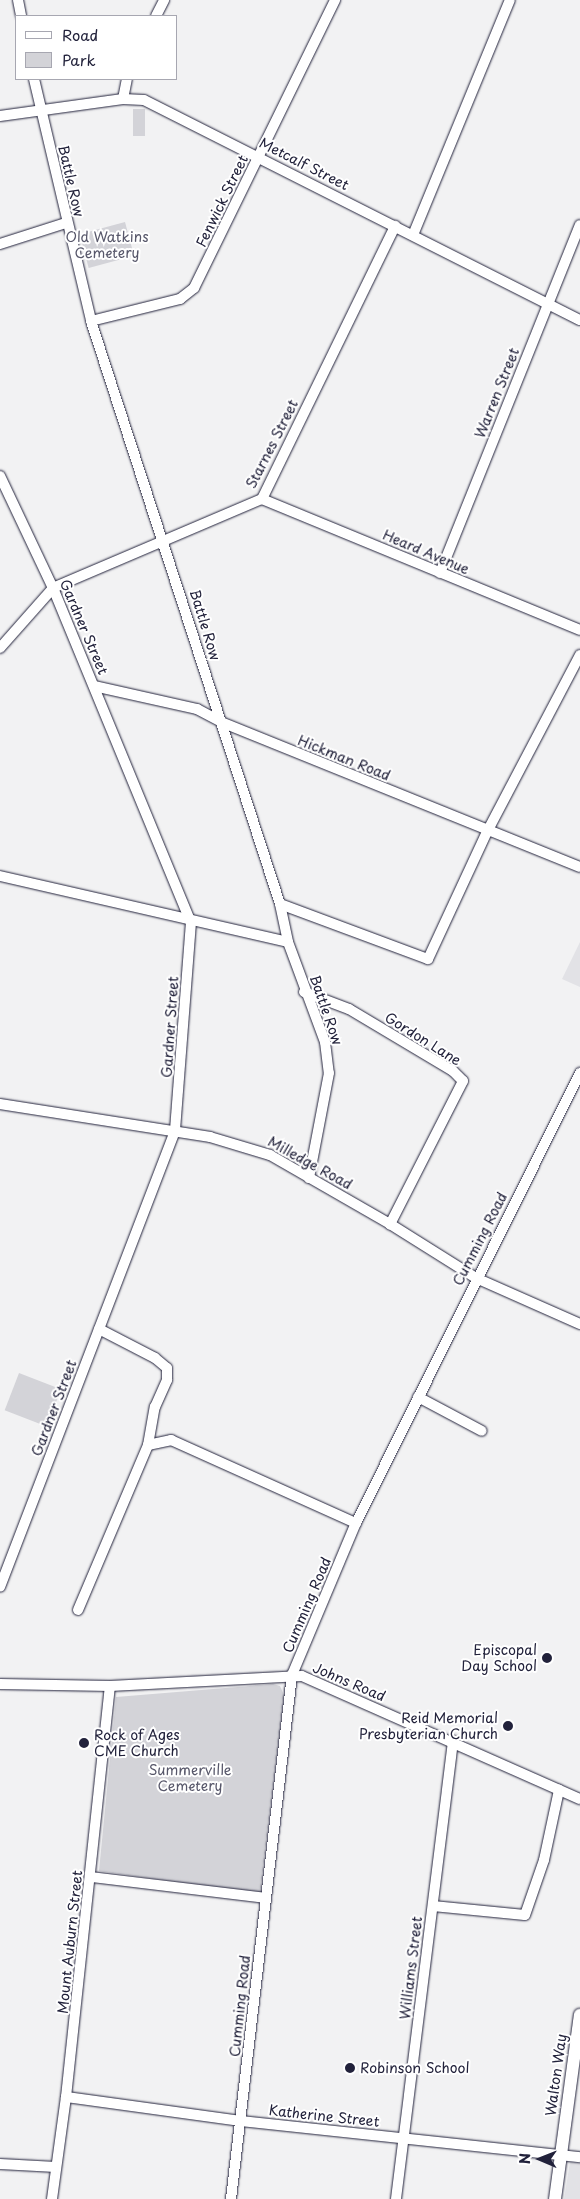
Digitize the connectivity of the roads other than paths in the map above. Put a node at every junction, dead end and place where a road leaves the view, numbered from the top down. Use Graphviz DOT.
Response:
graph roads {
  1 [pos="18,0"];
  2 [pos="164,0"];
  3 [pos="335,0"];
  4 [pos="510,0"];
  5 [pos="21,15"];
  6 [pos="156,15"];
  7 [pos="34,80"];
  8 [pos="127,80"];
  9 [pos="123,99"];
  10 [pos="41,110"];
  11 [pos="0,116"];
  12 [pos="259,156"];
  13 [pos="66,223"];
  14 [pos="580,225"];
  15 [pos="394,226"];
  16 [pos="413,235"];
  17 [pos="0,244"];
  18 [pos="548,302"];
  19 [pos="580,320"];
  20 [pos="91,321"];
  21 [pos="0,476"];
  22 [pos="5,493"];
  23 [pos="262,499"];
  24 [pos="163,538"];
  25 [pos="440,573"];
  26 [pos="53,588"];
  27 [pos="580,630"];
  28 [pos="0,648"];
  29 [pos="580,655"];
  30 [pos="94,686"];
  31 [pos="221,722"];
  32 [pos="487,832"];
  33 [pos="580,868"];
  34 [pos="0,876"];
  35 [pos="280,904"];
  36 [pos="191,922"];
  37 [pos="288,942"];
  38 [pos="304,992"];
  39 [pos="580,1074"];
  40 [pos="0,1104"];
  41 [pos="175,1131"];
  42 [pos="309,1178"];
  43 [pos="390,1224"];
  44 [pos="476,1278"];
  45 [pos="580,1324"];
  46 [pos="99,1328"];
  47 [pos="418,1397"];
  48 [pos="482,1431"];
  49 [pos="148,1446"];
  50 [pos="356,1523"];
  51 [pos="0,1587"];
  52 [pos="78,1610"];
  53 [pos="292,1675"];
  54 [pos="0,1684"];
  55 [pos="110,1686"];
  56 [pos="453,1741"];
  57 [pos="559,1790"];
  58 [pos="580,1799"];
  59 [pos="91,1877"];
  60 [pos="266,1898"];
  61 [pos="433,1906"];
  62 [pos="580,2020"];
  63 [pos="66,2097"];
  64 [pos="241,2121"];
  65 [pos="404,2138"];
  66 [pos="559,2156"];
  67 [pos="580,2157"];
  68 [pos="0,2164"];
  69 [pos="56,2167"];
  70 [pos="52,2199"];
  71 [pos="231,2199"];
  72 [pos="396,2199"];
  73 [pos="555,2199"];
  1 -- 5 [label="street"];
  2 -- 6 [label="street"];
  3 -- 12 [label="street, Fenwick Street"];
  4 -- 16 [label="street"];
  7 -- 10 [label="street, Battle Row"];
  8 -- 9 [label="street"];
  9 -- 10 [label="street, Metcalf Street"];
  9 -- 12 [label="street, Metcalf Street"];
  10 -- 11 [label="street, Metcalf Street"];
  10 -- 13 [label="street, Battle Row"];
  12 -- 15 [label="street, Metcalf Street"];
  12 -- 20 [label="street, Fenwick Street"];
  13 -- 17 [label="street"];
  13 -- 20 [label="street, Battle Row"];
  14 -- 18 [label="street, Warren Street"];
  15 -- 16 [label="street, Metcalf Street"];
  15 -- 23 [label="street, Starnes Street"];
  16 -- 18 [label="street, Metcalf Street"];
  18 -- 19 [label="street, Metcalf Street"];
  18 -- 25 [label="street, Warren Street"];
  20 -- 24 [label="street, Battle Row"];
  21 -- 22 [label="street, Gardner Street"];
  22 -- 26 [label="street, Gardner Street"];
  23 -- 24 [label="street, Starnes Street"];
  23 -- 25 [label="street, Heard Avenue"];
  24 -- 26 [label="street, Starnes Street"];
  24 -- 31 [label="street, Battle Row"];
  25 -- 27 [label="street, Heard Avenue"];
  26 -- 28 [label="street"];
  26 -- 30 [label="street, Gardner Street"];
  29 -- 32 [label="street"];
  30 -- 31 [label="street, Hickman Road"];
  30 -- 36 [label="street, Gardner Street"];
  31 -- 32 [label="street, Hickman Road"];
  31 -- 35 [label="street, Battle Row"];
  32 -- 33 [label="street, Hickman Road"];
  32 -- 35 [label="street"];
  34 -- 36 [label="street"];
  35 -- 37 [label="street, Battle Row"];
  36 -- 37 [label="street"];
  36 -- 41 [label="street, Gardner Street"];
  37 -- 38 [label="street, Battle Row"];
  38 -- 42 [label="street, Battle Row"];
  38 -- 43 [label="street, Gordon Lane"];
  39 -- 44 [label="street, Cumming Road"];
  40 -- 41 [label="street, Milledge Road"];
  41 -- 42 [label="street, Milledge Road"];
  41 -- 46 [label="street, Gardner Street"];
  42 -- 43 [label="street, Milledge Road"];
  43 -- 44 [label="street, Milledge Road"];
  44 -- 45 [label="street, Milledge Road"];
  44 -- 47 [label="street, Cumming Road"];
  46 -- 49 [label="street"];
  46 -- 51 [label="street, Gardner Street"];
  47 -- 48 [label="street"];
  47 -- 50 [label="street, Cumming Road"];
  49 -- 50 [label="street"];
  49 -- 52 [label="street"];
  50 -- 53 [label="street, Cumming Road"];
  53 -- 55 [label="street, Johns Road"];
  53 -- 56 [label="street, Johns Road"];
  53 -- 60 [label="street, Cumming Road"];
  54 -- 55 [label="street, Johns Road"];
  55 -- 59 [label="street, Mount Auburn Street"];
  56 -- 57 [label="street, Johns Road"];
  56 -- 61 [label="street, Williams Street"];
  57 -- 58 [label="street, Johns Road"];
  57 -- 61 [label="street"];
  59 -- 60 [label="street"];
  59 -- 63 [label="street, Mount Auburn Street"];
  60 -- 64 [label="street, Cumming Road"];
  61 -- 65 [label="street, Williams Street"];
  62 -- 66 [label="main road, Walton Way"];
  63 -- 64 [label="street, Katherine Street"];
  63 -- 69 [label="street, Mount Auburn Street"];
  64 -- 65 [label="street, Katherine Street"];
  64 -- 71 [label="street, Cumming Road"];
  65 -- 66 [label="street, Katherine Street"];
  65 -- 72 [label="street, Williams Street"];
  66 -- 67 [label="street, Katherine Street"];
  66 -- 73 [label="main road, Walton Way"];
  68 -- 69 [label="street"];
  69 -- 70 [label="street, Mount Auburn Street"];
}
